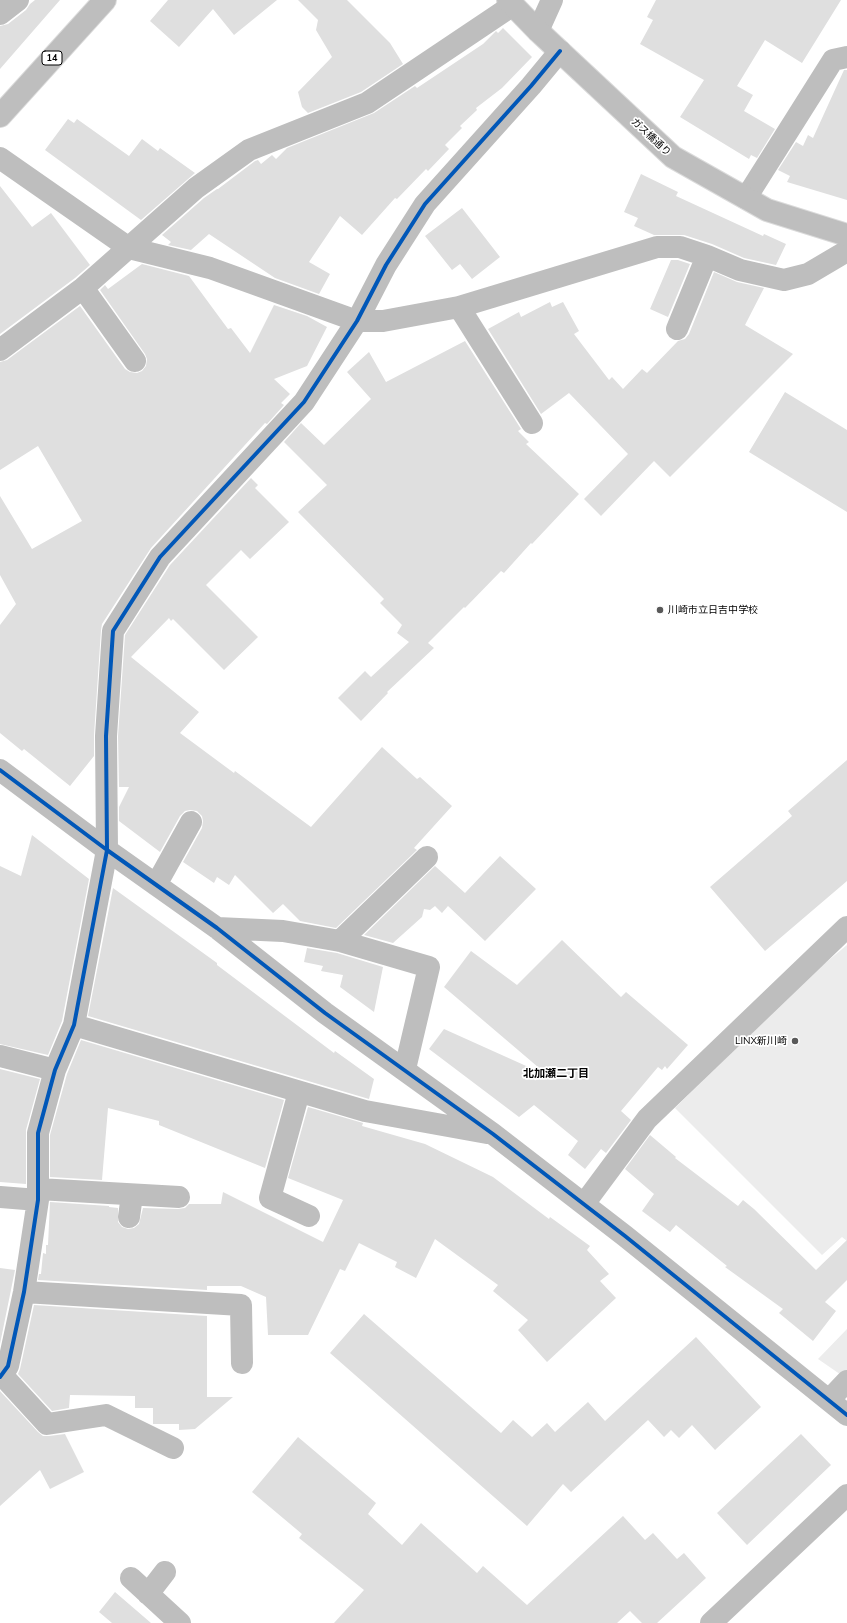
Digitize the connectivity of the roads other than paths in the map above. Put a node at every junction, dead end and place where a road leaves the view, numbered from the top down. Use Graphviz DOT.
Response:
graph roads {
  1 [pos="18,0"];
  2 [pos="104,0"];
  3 [pos="552,0"];
  4 [pos="510,2"];
  5 [pos="0,14"];
  6 [pos="538,30"];
  7 [pos="560,51"];
  8 [pos="847,57"];
  9 [pos="0,116"];
  10 [pos="0,158"];
  11 [pos="746,198"];
  12 [pos="847,236"];
  13 [pos="129,248"];
  14 [pos="847,252"];
  15 [pos="707,256"];
  16 [pos="83,288"];
  17 [pos="459,307"];
  18 [pos="356,321"];
  19 [pos="677,329"];
  20 [pos="0,350"];
  21 [pos="135,361"];
  22 [pos="532,423"];
  23 [pos="0,770"];
  24 [pos="191,822"];
  25 [pos="107,850"];
  26 [pos="427,857"];
  27 [pos="156,885"];
  28 [pos="847,927"];
  29 [pos="217,928"];
  30 [pos="340,941"];
  31 [pos="74,1025"];
  32 [pos="0,1056"];
  33 [pos="405,1069"];
  34 [pos="56,1070"];
  35 [pos="299,1092"];
  36 [pos="493,1134"];
  37 [pos="132,1194"];
  38 [pos="38,1195"];
  39 [pos="0,1197"];
  40 [pos="178,1197"];
  41 [pos="584,1204"];
  42 [pos="309,1216"];
  43 [pos="129,1218"];
  44 [pos="24,1292"];
  45 [pos="242,1363"];
  46 [pos="1,1376"];
  47 [pos="847,1381"];
  48 [pos="829,1400"];
  49 [pos="847,1414"];
  50 [pos="173,1448"];
  51 [pos="847,1495"];
  52 [pos="165,1572"];
  53 [pos="131,1578"];
  54 [pos="148,1594"];
  55 [pos="180,1623"];
  56 [pos="711,1623"];
  1 -- 5 [label="street"];
  2 -- 9 [label="street, 14"];
  3 -- 6 [label="street"];
  4 -- 6 [label="street, ガス橋通り"];
  4 -- 13 [label="street"];
  6 -- 7 [label="street, ガス橋通り"];
  7 -- 11 [label="street, ガス橋通り"];
  7 -- 18 [label="street"];
  8 -- 11 [label="street"];
  10 -- 13 [label="street"];
  11 -- 12 [label="street, ガス橋通り"];
  13 -- 16 [label="street"];
  13 -- 18 [label="street"];
  14 -- 15 [label="street"];
  15 -- 17 [label="street"];
  15 -- 19 [label="street"];
  16 -- 20 [label="street"];
  16 -- 21 [label="street"];
  17 -- 18 [label="street"];
  17 -- 22 [label="street"];
  18 -- 25 [label="street"];
  23 -- 25 [label="street"];
  24 -- 27 [label="street"];
  25 -- 27 [label="street"];
  25 -- 31 [label="street"];
  26 -- 30 [label="street"];
  27 -- 29 [label="street"];
  28 -- 41 [label="street"];
  29 -- 30 [label="street"];
  29 -- 33 [label="street"];
  30 -- 33 [label="street"];
  31 -- 34 [label="street"];
  31 -- 35 [label="street"];
  32 -- 34 [label="street"];
  33 -- 36 [label="street"];
  34 -- 38 [label="street"];
  35 -- 36 [label="street"];
  35 -- 42 [label="street"];
  36 -- 41 [label="street"];
  37 -- 38 [label="street"];
  37 -- 40 [label="street"];
  37 -- 43 [label="street"];
  38 -- 39 [label="street"];
  38 -- 44 [label="street"];
  41 -- 48 [label="street"];
  44 -- 45 [label="street"];
  44 -- 46 [label="street"];
  46 -- 50 [label="street"];
  47 -- 48 [label="street"];
  48 -- 49 [label="street"];
  51 -- 56 [label="street"];
  52 -- 54 [label="street"];
  53 -- 54 [label="street"];
  54 -- 55 [label="street"];
}
